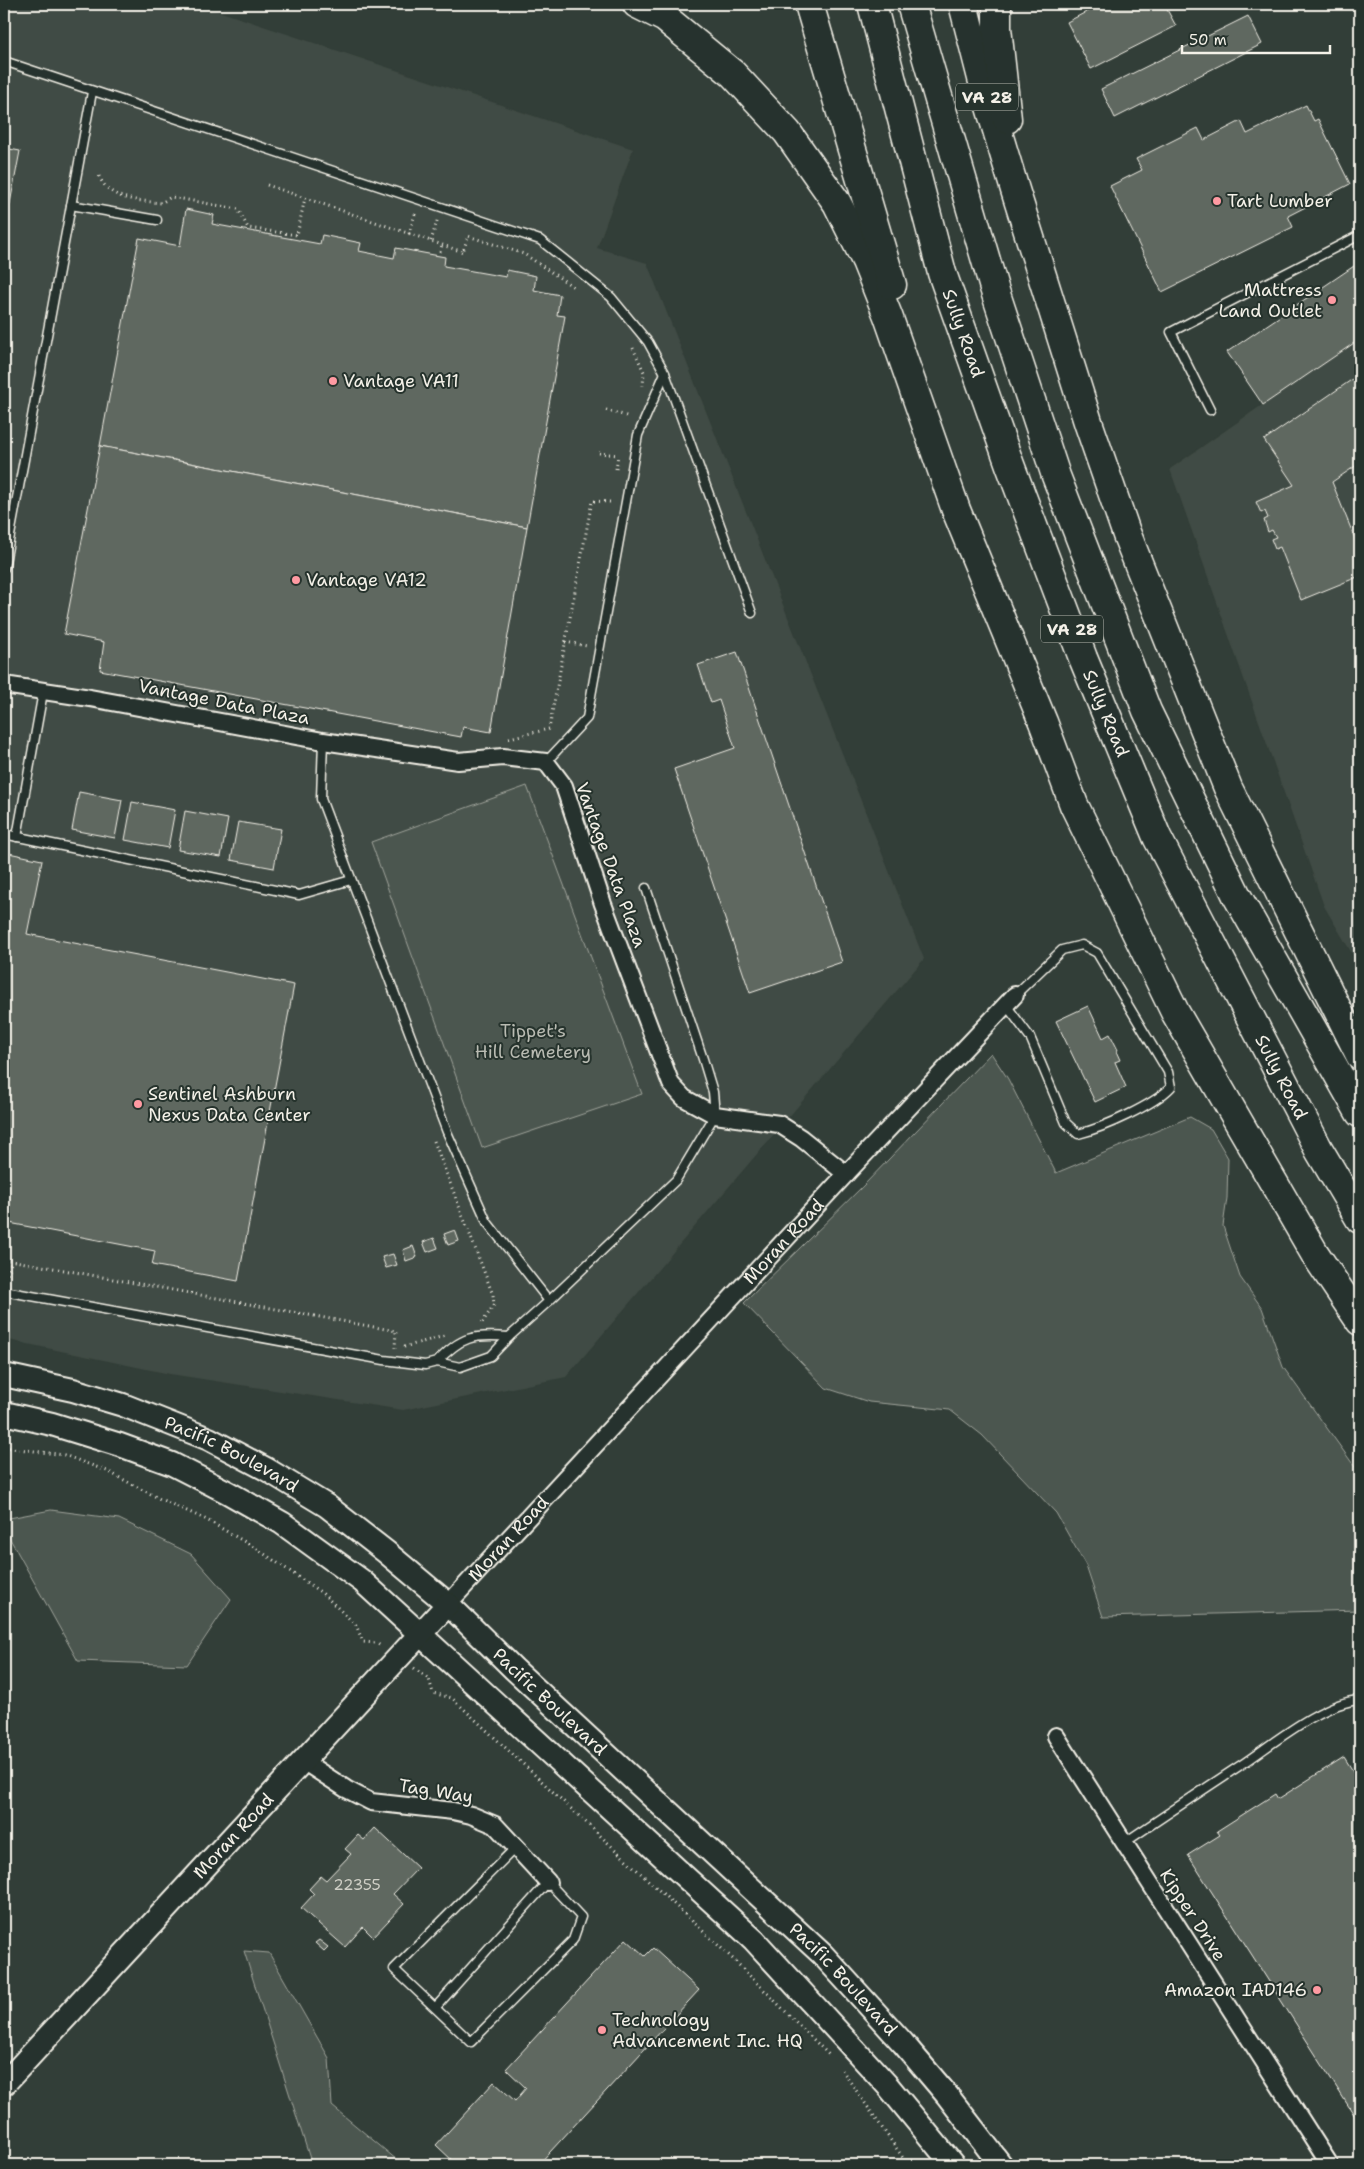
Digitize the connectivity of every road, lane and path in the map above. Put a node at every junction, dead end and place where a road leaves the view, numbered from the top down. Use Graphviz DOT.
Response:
graph roads {
  1 [pos="637,4"];
  2 [pos="809,4"];
  3 [pos="872,4"];
  4 [pos="912,4"];
  5 [pos="963,4"];
  6 [pos="997,4"];
  7 [pos="4,62"];
  8 [pos="92,92"];
  9 [pos="99,176"];
  10 [pos="267,185"];
  11 [pos="1015,190"];
  12 [pos="305,198"];
  13 [pos="420,201"];
  14 [pos="71,205"];
  15 [pos="441,208"];
  16 [pos="157,220"];
  17 [pos="408,234"];
  18 [pos="1360,235"];
  19 [pos="431,241"];
  20 [pos="442,245"];
  21 [pos="440,252"];
  22 [pos="577,289"];
  23 [pos="628,342"];
  24 [pos="665,373"];
  25 [pos="643,392"];
  26 [pos="606,410"];
  27 [pos="634,410"];
  28 [pos="1210,410"];
  29 [pos="621,446"];
  30 [pos="598,453"];
  31 [pos="618,455"];
  32 [pos="615,474"];
  33 [pos="612,494"];
  34 [pos="956,510"];
  35 [pos="4,568"];
  36 [pos="752,613"];
  37 [pos="565,642"];
  38 [pos="600,648"];
  39 [pos="4,686"];
  40 [pos="43,692"];
  41 [pos="500,740"];
  42 [pos="323,741"];
  43 [pos="546,762"];
  44 [pos="4,834"];
  45 [pos="16,837"];
  46 [pos="351,880"];
  47 [pos="646,888"];
  48 [pos="1011,1000"];
  49 [pos="1360,1056"];
  50 [pos="1360,1113"];
  51 [pos="716,1115"];
  52 [pos="433,1138"];
  53 [pos="846,1174"];
  54 [pos="1360,1219"];
  55 [pos="4,1258"];
  56 [pos="12,1260"];
  57 [pos="4,1286"];
  58 [pos="4,1291"];
  59 [pos="549,1301"];
  60 [pos="1360,1321"];
  61 [pos="474,1326"];
  62 [pos="446,1336"];
  63 [pos="509,1337"];
  64 [pos="437,1362"];
  65 [pos="4,1375"];
  66 [pos="4,1413"];
  67 [pos="4,1447"];
  68 [pos="448,1604"];
  69 [pos="420,1634"];
  70 [pos="398,1657"];
  71 [pos="1360,1700"];
  72 [pos="1056,1736"];
  73 [pos="303,1761"];
  74 [pos="1124,1843"];
  75 [pos="515,1848"];
  76 [pos="548,1882"];
  77 [pos="435,2008"];
  78 [pos="5,2081"];
  79 [pos="908,2165"];
  80 [pos="952,2165"];
  81 [pos="1001,2165"];
  82 [pos="1330,2165"];
  1 -- 34 [label="highway"];
  2 -- 34 [label="highway"];
  3 -- 54 [label="highway, Sully Road / VA 28"];
  4 -- 50 [label="highway"];
  5 -- 11 [label="highway, VA 28"];
  6 -- 11 [label="highway"];
  7 -- 8 [label="lane"];
  8 -- 13 [label="lane"];
  8 -- 14 [label="lane"];
  9 -- 12 [label="path"];
  10 -- 12 [label="path"];
  11 -- 49 [label="highway, VA 28"];
  12 -- 17 [label="path"];
  13 -- 15 [label="lane"];
  13 -- 17 [label="path"];
  14 -- 16 [label="lane"];
  14 -- 35 [label="lane"];
  15 -- 19 [label="path"];
  15 -- 24 [label="lane"];
  17 -- 19 [label="path"];
  18 -- 28 [label="lane"];
  19 -- 20 [label="path"];
  20 -- 21 [label="path"];
  20 -- 22 [label="path"];
  23 -- 25 [label="path"];
  24 -- 36 [label="lane"];
  24 -- 38 [label="lane"];
  26 -- 27 [label="path"];
  29 -- 31 [label="path"];
  30 -- 31 [label="path"];
  31 -- 32 [label="path"];
  33 -- 37 [label="path"];
  34 -- 60 [label="highway"];
  37 -- 38 [label="path"];
  37 -- 41 [label="path"];
  38 -- 43 [label="lane"];
  39 -- 40 [label="street, Vantage Data Plaza"];
  40 -- 42 [label="street, Vantage Data Plaza"];
  40 -- 45 [label="lane"];
  42 -- 43 [label="street, Vantage Data Plaza"];
  42 -- 46 [label="lane"];
  43 -- 51 [label="street, Vantage Data Plaza"];
  44 -- 45 [label="lane"];
  45 -- 46 [label="lane"];
  46 -- 59 [label="lane"];
  47 -- 51 [label="lane"];
  48 -- 48 [label="lane"];
  48 -- 53 [label="street, Moran Road"];
  51 -- 53 [label="street, Vantage Data Plaza"];
  51 -- 59 [label="lane"];
  52 -- 61 [label="path"];
  53 -- 68 [label="street, Moran Road"];
  55 -- 56 [label="path"];
  56 -- 57 [label="path"];
  56 -- 62 [label="path"];
  58 -- 64 [label="lane"];
  59 -- 63 [label="lane"];
  63 -- 64 [label="lane"];
  63 -- 64 [label="lane"];
  65 -- 68 [label="main road, Pacific Boulevard"];
  66 -- 69 [label="main road, Pacific Boulevard"];
  67 -- 70 [label="path"];
  68 -- 69 [label="main road, Moran Road"];
  68 -- 81 [label="main road, Pacific Boulevard"];
  69 -- 70 [label="main road, Moran Road"];
  69 -- 80 [label="main road, Pacific Boulevard"];
  70 -- 73 [label="main road, Moran Road"];
  70 -- 79 [label="path"];
  71 -- 74 [label="lane"];
  72 -- 74 [label="street, Kipper Drive"];
  73 -- 75 [label="street, Tag Way"];
  73 -- 78 [label="main road, Moran Road"];
  74 -- 82 [label="street, Kipper Drive"];
  75 -- 76 [label="street, Tag Way"];
  75 -- 77 [label="lane"];
  76 -- 77 [label="lane"];
  76 -- 77 [label="lane"];
}
